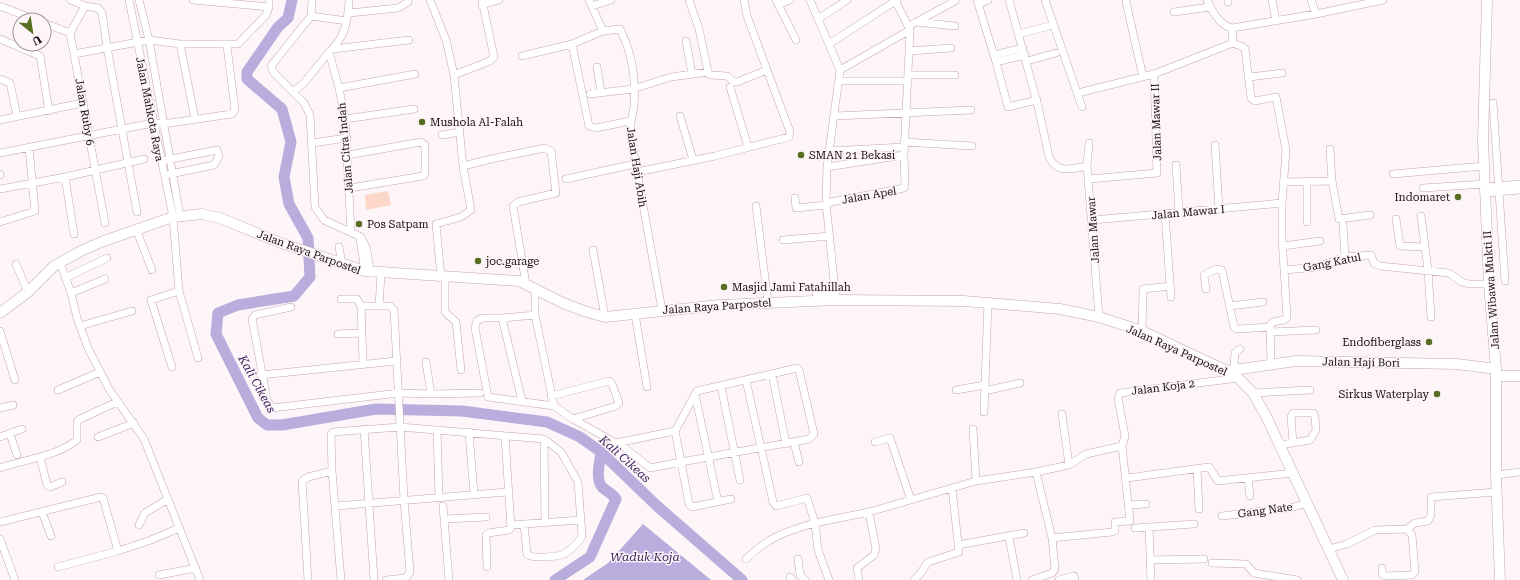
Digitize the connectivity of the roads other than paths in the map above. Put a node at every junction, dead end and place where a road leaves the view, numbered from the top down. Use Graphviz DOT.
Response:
graph roads {
  1 [pos="71,0"];
  2 [pos="129,0"];
  3 [pos="139,0"];
  4 [pos="193,0"];
  5 [pos="312,0"];
  6 [pos="349,0"];
  7 [pos="430,0"];
  8 [pos="499,0"];
  9 [pos="611,0"];
  10 [pos="689,0"];
  11 [pos="744,0"];
  12 [pos="790,0"];
  13 [pos="810,0"];
  14 [pos="847,0"];
  15 [pos="896,0"];
  16 [pos="988,0"];
  17 [pos="1009,0"];
  18 [pos="1045,0"];
  19 [pos="1207,0"];
  20 [pos="1272,0"];
  21 [pos="1311,0"];
  22 [pos="1383,0"];
  23 [pos="1487,0"];
  24 [pos="221,1"];
  25 [pos="955,1"];
  26 [pos="408,2"];
  27 [pos="482,2"];
  28 [pos="978,2"];
  29 [pos="1126,2"];
  30 [pos="591,3"];
  31 [pos="777,3"];
  32 [pos="1356,3"];
  33 [pos="269,4"];
  34 [pos="0,6"];
  35 [pos="85,6"];
  36 [pos="1210,8"];
  37 [pos="15,12"];
  38 [pos="1174,12"];
  39 [pos="349,13"];
  40 [pos="1316,14"];
  41 [pos="311,16"];
  42 [pos="818,19"];
  43 [pos="347,21"];
  44 [pos="1276,21"];
  45 [pos="916,22"];
  46 [pos="52,26"];
  47 [pos="955,26"];
  48 [pos="1049,26"];
  49 [pos="910,28"];
  50 [pos="1232,28"];
  51 [pos="603,31"];
  52 [pos="70,33"];
  53 [pos="1019,34"];
  54 [pos="0,39"];
  55 [pos="149,40"];
  56 [pos="408,40"];
  57 [pos="796,40"];
  58 [pos="686,41"];
  59 [pos="137,42"];
  60 [pos="1233,43"];
  61 [pos="180,44"];
  62 [pos="572,44"];
  63 [pos="829,44"];
  64 [pos="107,46"];
  65 [pos="227,46"];
  66 [pos="952,48"];
  67 [pos="331,50"];
  68 [pos="910,51"];
  69 [pos="1056,53"];
  70 [pos="74,54"];
  71 [pos="1025,55"];
  72 [pos="522,56"];
  73 [pos="995,59"];
  74 [pos="597,67"];
  75 [pos="767,70"];
  76 [pos="840,70"];
  77 [pos="708,72"];
  78 [pos="1282,73"];
  79 [pos="415,74"];
  80 [pos="692,74"];
  81 [pos="1154,74"];
  82 [pos="454,75"];
  83 [pos="955,75"];
  84 [pos="1144,77"];
  85 [pos="1250,77"];
  86 [pos="908,78"];
  87 [pos="0,80"];
  88 [pos="839,81"];
  89 [pos="730,87"];
  90 [pos="339,88"];
  91 [pos="633,89"];
  92 [pos="294,91"];
  93 [pos="601,92"];
  94 [pos="1078,93"];
  95 [pos="590,94"];
  96 [pos="1037,100"];
  97 [pos="82,103"];
  98 [pos="1493,103"];
  99 [pos="1082,107"];
  100 [pos="414,109"];
  101 [pos="971,110"];
  102 [pos="49,111"];
  103 [pos="906,113"];
  104 [pos="17,116"];
  105 [pos="680,116"];
  106 [pos="835,116"];
  107 [pos="195,119"];
  108 [pos="345,119"];
  109 [pos="0,120"];
  110 [pos="630,121"];
  111 [pos="153,123"];
  112 [pos="163,124"];
  113 [pos="122,129"];
  114 [pos="460,132"];
  115 [pos="89,135"];
  116 [pos="442,135"];
  117 [pos="347,138"];
  118 [pos="312,143"];
  119 [pos="1089,143"];
  120 [pos="904,145"];
  121 [pos="1215,145"];
  122 [pos="972,146"];
  123 [pos="748,147"];
  124 [pos="30,148"];
  125 [pos="1330,149"];
  126 [pos="829,151"];
  127 [pos="0,153"];
  128 [pos="348,155"];
  129 [pos="904,156"];
  130 [pos="144,159"];
  131 [pos="170,159"];
  132 [pos="693,160"];
  133 [pos="161,161"];
  134 [pos="128,162"];
  135 [pos="635,164"];
  136 [pos="1176,165"];
  137 [pos="464,166"];
  138 [pos="1088,166"];
  139 [pos="1484,166"];
  140 [pos="827,167"];
  141 [pos="95,170"];
  142 [pos="637,172"];
  143 [pos="173,174"];
  144 [pos="1393,174"];
  145 [pos="164,175"];
  146 [pos="65,177"];
  147 [pos="566,179"];
  148 [pos="1089,179"];
  149 [pos="1332,181"];
  150 [pos="1284,182"];
  151 [pos="1307,182"];
  152 [pos="34,183"];
  153 [pos="1520,184"];
  154 [pos="350,188"];
  155 [pos="1423,188"];
  156 [pos="1486,188"];
  157 [pos="0,189"];
  158 [pos="1500,189"];
  159 [pos="1520,190"];
  160 [pos="795,198"];
  161 [pos="1282,203"];
  162 [pos="826,204"];
  163 [pos="756,206"];
  164 [pos="1219,209"];
  165 [pos="137,212"];
  166 [pos="1179,212"];
  167 [pos="1165,214"];
  168 [pos="1370,215"];
  169 [pos="1421,216"];
  170 [pos="177,217"];
  171 [pos="1396,219"];
  172 [pos="1093,220"];
  173 [pos="0,222"];
  174 [pos="1307,222"];
  175 [pos="105,223"];
  176 [pos="1343,225"];
  177 [pos="136,229"];
  178 [pos="351,231"];
  179 [pos="74,234"];
  180 [pos="830,236"];
  181 [pos="783,240"];
  182 [pos="1320,241"];
  183 [pos="1283,246"];
  184 [pos="340,247"];
  185 [pos="1425,247"];
  186 [pos="593,250"];
  187 [pos="1345,257"];
  188 [pos="107,258"];
  189 [pos="60,262"];
  190 [pos="338,263"];
  191 [pos="16,264"];
  192 [pos="152,270"];
  193 [pos="1285,270"];
  194 [pos="1428,270"];
  195 [pos="372,273"];
  196 [pos="443,277"];
  197 [pos="65,278"];
  198 [pos="105,279"];
  199 [pos="1506,281"];
  200 [pos="1489,284"];
  201 [pos="531,286"];
  202 [pos="1170,286"];
  203 [pos="1206,289"];
  204 [pos="179,291"];
  205 [pos="28,292"];
  206 [pos="71,293"];
  207 [pos="816,293"];
  208 [pos="836,296"];
  209 [pos="1171,297"];
  210 [pos="341,299"];
  211 [pos="768,302"];
  212 [pos="988,302"];
  213 [pos="1263,302"];
  214 [pos="362,306"];
  215 [pos="379,306"];
  216 [pos="1230,306"];
  217 [pos="290,307"];
  218 [pos="132,310"];
  219 [pos="662,310"];
  220 [pos="0,313"];
  221 [pos="635,314"];
  222 [pos="535,315"];
  223 [pos="606,317"];
  224 [pos="1099,317"];
  225 [pos="1430,317"];
  226 [pos="502,318"];
  227 [pos="80,326"];
  228 [pos="1270,330"];
  229 [pos="1316,330"];
  230 [pos="0,331"];
  231 [pos="1142,331"];
  232 [pos="362,333"];
  233 [pos="338,334"];
  234 [pos="1240,349"];
  235 [pos="198,358"];
  236 [pos="396,361"];
  237 [pos="426,362"];
  238 [pos="363,363"];
  239 [pos="1271,363"];
  240 [pos="172,367"];
  241 [pos="461,370"];
  242 [pos="100,372"];
  243 [pos="1496,372"];
  244 [pos="1234,373"];
  245 [pos="772,374"];
  246 [pos="261,375"];
  247 [pos="1520,376"];
  248 [pos="15,380"];
  249 [pos="746,380"];
  250 [pos="1020,383"];
  251 [pos="721,386"];
  252 [pos="647,387"];
  253 [pos="985,388"];
  254 [pos="58,390"];
  255 [pos="956,390"];
  256 [pos="1310,390"];
  257 [pos="480,393"];
  258 [pos="1253,393"];
  259 [pos="430,394"];
  260 [pos="695,394"];
  261 [pos="399,396"];
  262 [pos="551,396"];
  263 [pos="522,401"];
  264 [pos="117,402"];
  265 [pos="13,405"];
  266 [pos="554,406"];
  267 [pos="0,408"];
  268 [pos="984,412"];
  269 [pos="1062,414"];
  270 [pos="573,419"];
  271 [pos="134,423"];
  272 [pos="400,424"];
  273 [pos="22,429"];
  274 [pos="364,429"];
  275 [pos="973,429"];
  276 [pos="437,430"];
  277 [pos="675,431"];
  278 [pos="469,432"];
  279 [pos="10,434"];
  280 [pos="505,436"];
  281 [pos="0,437"];
  282 [pos="98,437"];
  283 [pos="544,439"];
  284 [pos="794,442"];
  285 [pos="875,442"];
  286 [pos="619,443"];
  287 [pos="786,444"];
  288 [pos="1293,444"];
  289 [pos="1280,445"];
  290 [pos="1122,446"];
  291 [pos="761,449"];
  292 [pos="735,453"];
  293 [pos="17,455"];
  294 [pos="40,457"];
  295 [pos="708,458"];
  296 [pos="681,462"];
  297 [pos="799,462"];
  298 [pos="1069,465"];
  299 [pos="0,468"];
  300 [pos="1197,469"];
  301 [pos="332,471"];
  302 [pos="1036,472"];
  303 [pos="1520,472"];
  304 [pos="1293,473"];
  305 [pos="1496,475"];
  306 [pos="1127,478"];
  307 [pos="1248,479"];
  308 [pos="740,480"];
  309 [pos="976,481"];
  310 [pos="62,482"];
  311 [pos="952,488"];
  312 [pos="508,492"];
  313 [pos="1496,492"];
  314 [pos="474,494"];
  315 [pos="439,496"];
  316 [pos="1250,496"];
  317 [pos="168,499"];
  318 [pos="731,499"];
  319 [pos="404,500"];
  320 [pos="911,500"];
  321 [pos="718,502"];
  322 [pos="369,503"];
  323 [pos="1307,503"];
  324 [pos="1146,504"];
  325 [pos="1129,505"];
  326 [pos="336,506"];
  327 [pos="443,506"];
  328 [pos="1199,509"];
  329 [pos="42,512"];
  330 [pos="869,512"];
  331 [pos="1222,516"];
  332 [pos="486,517"];
  333 [pos="444,519"];
  334 [pos="581,520"];
  335 [pos="0,522"];
  336 [pos="545,522"];
  337 [pos="524,524"];
  338 [pos="815,524"];
  339 [pos="1194,524"];
  340 [pos="139,525"];
  341 [pos="512,525"];
  342 [pos="1149,527"];
  343 [pos="179,528"];
  344 [pos="1135,528"];
  345 [pos="1407,529"];
  346 [pos="1024,533"];
  347 [pos="51,536"];
  348 [pos="1009,537"];
  349 [pos="1052,538"];
  350 [pos="0,539"];
  351 [pos="958,545"];
  352 [pos="1329,549"];
  353 [pos="118,551"];
  354 [pos="746,559"];
  355 [pos="798,559"];
  356 [pos="1204,559"];
  357 [pos="1150,560"];
  358 [pos="1212,563"];
  359 [pos="58,567"];
  360 [pos="487,567"];
  361 [pos="196,568"];
  362 [pos="1382,568"];
  363 [pos="159,575"];
  364 [pos="1074,578"];
  365 [pos="15,580"];
  366 [pos="200,580"];
  367 [pos="308,580"];
  368 [pos="341,580"];
  369 [pos="374,580"];
  370 [pos="386,580"];
  371 [pos="449,580"];
  372 [pos="805,580"];
  373 [pos="829,580"];
  374 [pos="859,580"];
  375 [pos="914,580"];
  376 [pos="1017,580"];
  377 [pos="1032,580"];
  378 [pos="1058,580"];
  379 [pos="1151,580"];
  380 [pos="1297,580"];
  381 [pos="1343,580"];
  382 [pos="1500,580"];
  1 -- 35 [label="street"];
  2 -- 59 [label="street, Jalan Mahkota Raya"];
  3 -- 55 [label="street, Jalan Mahkota Raya"];
  4 -- 24 [label="street"];
  5 -- 41 [label="street"];
  6 -- 39 [label="street"];
  7 -- 82 [label="street"];
  8 -- 27 [label="street"];
  9 -- 30 [label="street"];
  10 -- 77 [label="street"];
  11 -- 75 [label="street"];
  12 -- 31 [label="street"];
  13 -- 42 [label="street"];
  14 -- 42 [label="street"];
  15 -- 49 [label="street"];
  15 -- 63 [label="street"];
  16 -- 28 [label="street"];
  17 -- 53 [label="street"];
  18 -- 94 [label="street"];
  19 -- 36 [label="street"];
  20 -- 44 [label="street"];
  21 -- 40 [label="street"];
  22 -- 32 [label="street"];
  23 -- 139 [label="main road, Jalan Wibawa Mukti II"];
  24 -- 33 [label="street"];
  25 -- 45 [label="street"];
  26 -- 39 [label="street"];
  27 -- 82 [label="street"];
  28 -- 73 [label="street"];
  29 -- 84 [label="street"];
  30 -- 51 [label="street"];
  31 -- 57 [label="street"];
  32 -- 40 [label="street"];
  33 -- 65 [label="street"];
  34 -- 37 [label="street"];
  35 -- 52 [label="street"];
  35 -- 64 [label="street"];
  36 -- 38 [label="street"];
  36 -- 50 [label="street"];
  39 -- 43 [label="street"];
  40 -- 44 [label="street"];
  41 -- 43 [label="street"];
  41 -- 92 [label="street"];
  42 -- 63 [label="street"];
  43 -- 67 [label="street"];
  44 -- 50 [label="street"];
  45 -- 47 [label="street"];
  45 -- 49 [label="street"];
  46 -- 52 [label="street"];
  48 -- 53 [label="street"];
  49 -- 68 [label="street"];
  49 -- 76 [label="street"];
  50 -- 60 [label="street"];
  51 -- 62 [label="street"];
  51 -- 91 [label="street, Jalan Haji Abih"];
  52 -- 70 [label="street, Jalan Ruby 6"];
  53 -- 71 [label="street"];
  54 -- 102 [label="street"];
  55 -- 59 [label="street"];
  55 -- 61 [label="street"];
  55 -- 112 [label="street, Jalan Mahkota Raya"];
  56 -- 67 [label="street"];
  58 -- 80 [label="street"];
  59 -- 64 [label="street"];
  59 -- 111 [label="street, Jalan Mahkota Raya"];
  60 -- 81 [label="street"];
  60 -- 85 [label="street"];
  61 -- 65 [label="street"];
  61 -- 107 [label="street"];
  62 -- 72 [label="street"];
  62 -- 110 [label="street"];
  63 -- 76 [label="street"];
  64 -- 70 [label="street"];
  64 -- 113 [label="street"];
  65 -- 107 [label="street"];
  66 -- 68 [label="street"];
  67 -- 90 [label="street, Jalan Citra Indah"];
  67 -- 92 [label="street"];
  68 -- 86 [label="street"];
  69 -- 71 [label="street"];
  70 -- 97 [label="street, Jalan Ruby 6"];
  71 -- 73 [label="street"];
  71 -- 96 [label="street"];
  73 -- 96 [label="street"];
  74 -- 93 [label="street"];
  75 -- 77 [label="street"];
  75 -- 123 [label="street"];
  76 -- 88 [label="street"];
  77 -- 80 [label="street"];
  78 -- 85 [label="street"];
  79 -- 90 [label="street"];
  80 -- 91 [label="street"];
  81 -- 84 [label="street"];
  81 -- 148 [label="street, Jalan Mawar II"];
  82 -- 114 [label="street"];
  83 -- 86 [label="street"];
  84 -- 94 [label="street"];
  85 -- 150 [label="street"];
  86 -- 88 [label="street"];
  86 -- 103 [label="street"];
  87 -- 104 [label="street"];
  88 -- 106 [label="street"];
  89 -- 123 [label="street"];
  90 -- 108 [label="street, Jalan Citra Indah"];
  91 -- 93 [label="street"];
  91 -- 110 [label="street, Jalan Haji Abih"];
  92 -- 118 [label="street"];
  93 -- 95 [label="street"];
  94 -- 99 [label="street"];
  96 -- 138 [label="street"];
  97 -- 102 [label="street"];
  97 -- 115 [label="street, Jalan Ruby 6"];
  98 -- 158 [label="street"];
  100 -- 108 [label="street"];
  101 -- 103 [label="street"];
  102 -- 104 [label="street"];
  103 -- 106 [label="street"];
  103 -- 120 [label="street"];
  104 -- 109 [label="street"];
  105 -- 132 [label="street"];
  106 -- 126 [label="street"];
  107 -- 112 [label="street"];
  108 -- 117 [label="street, Jalan Citra Indah"];
  110 -- 135 [label="street, Jalan Haji Abih"];
  111 -- 112 [label="street"];
  111 -- 113 [label="street"];
  111 -- 133 [label="street, Jalan Mahkota Raya"];
  112 -- 131 [label="street, Jalan Mahkota Raya"];
  113 -- 115 [label="street"];
  113 -- 134 [label="street"];
  114 -- 116 [label="street"];
  114 -- 137 [label="street"];
  115 -- 124 [label="street"];
  115 -- 141 [label="street, Jalan Ruby 6"];
  117 -- 118 [label="street"];
  117 -- 128 [label="street, Jalan Citra Indah"];
  118 -- 178 [label="street"];
  119 -- 138 [label="street, Jalan Mawar"];
  120 -- 122 [label="street"];
  120 -- 126 [label="street"];
  120 -- 129 [label="street"];
  121 -- 164 [label="street"];
  123 -- 132 [label="street"];
  124 -- 127 [label="street"];
  124 -- 152 [label="street"];
  125 -- 149 [label="street"];
  126 -- 140 [label="street"];
  128 -- 154 [label="street, Jalan Citra Indah"];
  128 -- 154 [label="street"];
  129 -- 140 [label="street"];
  129 -- 162 [label="street, Jalan Apel"];
  130 -- 134 [label="street"];
  131 -- 133 [label="street"];
  131 -- 143 [label="street, Jalan Mahkota Raya"];
  131 -- 143 [label="street"];
  132 -- 142 [label="street"];
  133 -- 145 [label="street, Jalan Mahkota Raya"];
  134 -- 141 [label="street"];
  134 -- 165 [label="street"];
  135 -- 142 [label="street, Jalan Haji Abih"];
  135 -- 147 [label="street"];
  136 -- 166 [label="street"];
  137 -- 196 [label="street"];
  137 -- 201 [label="street"];
  138 -- 148 [label="street, Jalan Mawar"];
  139 -- 144 [label="street"];
  139 -- 156 [label="main road, Jalan Wibawa Mukti II"];
  140 -- 162 [label="street"];
  141 -- 146 [label="street"];
  141 -- 175 [label="street, Jalan Ruby 6"];
  142 -- 219 [label="street, Jalan Haji Abih"];
  143 -- 145 [label="street"];
  143 -- 170 [label="street, Jalan Mahkota Raya"];
  145 -- 170 [label="street, Jalan Mahkota Raya"];
  146 -- 152 [label="street"];
  146 -- 179 [label="street"];
  148 -- 172 [label="street, Jalan Mawar"];
  149 -- 151 [label="street"];
  149 -- 168 [label="street"];
  150 -- 151 [label="street"];
  150 -- 161 [label="street"];
  151 -- 174 [label="street"];
  152 -- 157 [label="street"];
  152 -- 173 [label="street"];
  153 -- 158 [label="street"];
  154 -- 178 [label="street, Jalan Citra Indah"];
  155 -- 156 [label="street"];
  156 -- 158 [label="street"];
  156 -- 200 [label="main road, Jalan Wibawa Mukti II"];
  158 -- 159 [label="street"];
  158 -- 199 [label="street"];
  160 -- 162 [label="street"];
  161 -- 164 [label="street, Jalan Mawar I"];
  161 -- 183 [label="street"];
  162 -- 180 [label="street"];
  163 -- 211 [label="street"];
  164 -- 166 [label="street, Jalan Mawar I"];
  166 -- 167 [label="street, Jalan Mawar I"];
  167 -- 172 [label="street, Jalan Mawar I"];
  167 -- 202 [label="street"];
  169 -- 185 [label="street"];
  170 -- 177 [label="main road, Jalan Raya Parpostel"];
  170 -- 190 [label="main road, Jalan Raya Parpostel"];
  170 -- 204 [label="street"];
  171 -- 185 [label="street"];
  172 -- 224 [label="street, Jalan Mawar"];
  176 -- 187 [label="street"];
  177 -- 189 [label="main road, Jalan Raya Parpostel"];
  177 -- 192 [label="street"];
  178 -- 195 [label="street"];
  180 -- 181 [label="street"];
  180 -- 208 [label="street"];
  182 -- 183 [label="street"];
  183 -- 193 [label="street"];
  184 -- 190 [label="street"];
  185 -- 194 [label="street"];
  186 -- 223 [label="street"];
  187 -- 193 [label="street, Gang Katul"];
  187 -- 194 [label="street, Gang Katul"];
  188 -- 197 [label="street"];
  189 -- 197 [label="street"];
  189 -- 205 [label="main road, Jalan Raya Parpostel"];
  190 -- 195 [label="main road, Jalan Raya Parpostel"];
  191 -- 205 [label="street"];
  193 -- 228 [label="street"];
  194 -- 200 [label="street, Gang Katul"];
  194 -- 225 [label="street"];
  195 -- 196 [label="main road, Jalan Raya Parpostel"];
  195 -- 215 [label="street"];
  196 -- 201 [label="main road, Jalan Raya Parpostel"];
  196 -- 241 [label="street"];
  197 -- 206 [label="street"];
  198 -- 206 [label="street"];
  200 -- 243 [label="main road, Jalan Wibawa Mukti II"];
  201 -- 222 [label="street"];
  201 -- 223 [label="main road, Jalan Raya Parpostel"];
  202 -- 209 [label="street"];
  202 -- 231 [label="street"];
  203 -- 216 [label="street"];
  204 -- 235 [label="street"];
  204 -- 240 [label="street"];
  205 -- 220 [label="main road, Jalan Raya Parpostel"];
  206 -- 227 [label="street"];
  207 -- 208 [label="street"];
  208 -- 211 [label="main road, Jalan Raya Parpostel"];
  208 -- 212 [label="main road, Jalan Raya Parpostel"];
  210 -- 214 [label="street"];
  211 -- 219 [label="main road, Jalan Raya Parpostel"];
  212 -- 224 [label="main road, Jalan Raya Parpostel"];
  212 -- 253 [label="street"];
  213 -- 216 [label="street"];
  214 -- 215 [label="street"];
  214 -- 232 [label="street"];
  215 -- 236 [label="street"];
  216 -- 228 [label="street"];
  217 -- 246 [label="street"];
  218 -- 227 [label="street"];
  219 -- 221 [label="main road, Jalan Raya Parpostel"];
  221 -- 223 [label="main road, Jalan Raya Parpostel"];
  221 -- 252 [label="street"];
  222 -- 226 [label="street"];
  222 -- 262 [label="street"];
  224 -- 231 [label="main road, Jalan Raya Parpostel"];
  226 -- 263 [label="street"];
  226 -- 263 [label="street"];
  227 -- 242 [label="street"];
  228 -- 229 [label="street"];
  228 -- 239 [label="street"];
  230 -- 248 [label="street"];
  231 -- 244 [label="main road, Jalan Raya Parpostel"];
  232 -- 233 [label="street"];
  232 -- 238 [label="street"];
  234 -- 244 [label="street"];
  236 -- 238 [label="street"];
  236 -- 261 [label="street"];
  237 -- 259 [label="street"];
  238 -- 246 [label="street"];
  239 -- 243 [label="main road, Jalan Haji Bori"];
  239 -- 244 [label="main road, Jalan Haji Bori"];
  242 -- 254 [label="street"];
  242 -- 264 [label="street"];
  243 -- 247 [label="main road, Jalan Haji Bori"];
  243 -- 305 [label="main road, Jalan Wibawa Mukti II"];
  244 -- 258 [label="main road, Jalan Raya Parpostel"];
  244 -- 290 [label="street, Jalan Koja 2"];
  245 -- 249 [label="street"];
  245 -- 284 [label="street"];
  245 -- 287 [label="street"];
  246 -- 261 [label="street"];
  249 -- 251 [label="street"];
  249 -- 291 [label="street"];
  250 -- 253 [label="street"];
  251 -- 260 [label="street"];
  251 -- 292 [label="street"];
  253 -- 255 [label="street"];
  253 -- 268 [label="street"];
  256 -- 258 [label="street"];
  257 -- 259 [label="street"];
  258 -- 289 [label="main road, Jalan Raya Parpostel"];
  259 -- 261 [label="street"];
  260 -- 277 [label="street"];
  260 -- 295 [label="street"];
  261 -- 272 [label="street"];
  262 -- 266 [label="street"];
  262 -- 270 [label="street"];
  263 -- 266 [label="street"];
  264 -- 271 [label="street"];
  264 -- 294 [label="street"];
  265 -- 267 [label="street"];
  266 -- 270 [label="street"];
  269 -- 298 [label="street"];
  270 -- 286 [label="street"];
  271 -- 282 [label="street"];
  271 -- 317 [label="street"];
  272 -- 274 [label="street"];
  272 -- 276 [label="street"];
  272 -- 319 [label="street"];
  273 -- 279 [label="street"];
  274 -- 301 [label="street"];
  274 -- 322 [label="street"];
  275 -- 309 [label="street"];
  276 -- 278 [label="street"];
  276 -- 315 [label="street"];
  277 -- 286 [label="street"];
  277 -- 296 [label="street"];
  278 -- 280 [label="street"];
  278 -- 314 [label="street"];
  279 -- 281 [label="street"];
  279 -- 293 [label="street"];
  280 -- 283 [label="street"];
  280 -- 312 [label="street"];
  283 -- 334 [label="street"];
  283 -- 336 [label="street"];
  284 -- 287 [label="street"];
  284 -- 297 [label="street"];
  285 -- 320 [label="street"];
  286 -- 296 [label="street"];
  287 -- 291 [label="street"];
  288 -- 288 [label="street"];
  288 -- 289 [label="street"];
  289 -- 304 [label="main road, Jalan Raya Parpostel"];
  290 -- 298 [label="street"];
  290 -- 306 [label="street"];
  291 -- 292 [label="street"];
  291 -- 338 [label="street"];
  292 -- 295 [label="street"];
  292 -- 308 [label="street"];
  294 -- 299 [label="street"];
  294 -- 310 [label="street"];
  295 -- 296 [label="street"];
  295 -- 321 [label="street"];
  296 -- 321 [label="street"];
  298 -- 302 [label="street"];
  300 -- 306 [label="street"];
  300 -- 307 [label="street"];
  300 -- 328 [label="street"];
  301 -- 326 [label="street"];
  301 -- 367 [label="street"];
  302 -- 309 [label="street"];
  302 -- 349 [label="street"];
  303 -- 305 [label="street"];
  304 -- 307 [label="street"];
  304 -- 323 [label="main road, Jalan Raya Parpostel"];
  305 -- 313 [label="main road, Jalan Wibawa Mukti II"];
  306 -- 325 [label="street"];
  307 -- 316 [label="street"];
  309 -- 311 [label="street"];
  311 -- 320 [label="street"];
  311 -- 351 [label="street"];
  312 -- 314 [label="street"];
  312 -- 341 [label="street"];
  313 -- 345 [label="street"];
  313 -- 382 [label="main road, Jalan Wibawa Mukti II"];
  314 -- 315 [label="street"];
  315 -- 319 [label="street"];
  317 -- 340 [label="street"];
  317 -- 343 [label="street"];
  318 -- 321 [label="street"];
  319 -- 322 [label="street"];
  319 -- 370 [label="street"];
  320 -- 330 [label="street"];
  322 -- 326 [label="street"];
  322 -- 369 [label="street"];
  323 -- 331 [label="street, Gang Nate"];
  323 -- 352 [label="main road, Jalan Raya Parpostel"];
  324 -- 325 [label="street"];
  325 -- 349 [label="street"];
  326 -- 368 [label="street"];
  327 -- 333 [label="street"];
  329 -- 335 [label="street"];
  329 -- 347 [label="street"];
  329 -- 353 [label="street"];
  330 -- 338 [label="street"];
  330 -- 374 [label="street"];
  332 -- 333 [label="street"];
  333 -- 371 [label="street"];
  334 -- 336 [label="street"];
  334 -- 337 [label="street"];
  336 -- 337 [label="street"];
  337 -- 341 [label="street"];
  338 -- 354 [label="street"];
  338 -- 373 [label="street"];
  339 -- 342 [label="street"];
  341 -- 360 [label="street"];
  342 -- 344 [label="street"];
  342 -- 357 [label="street"];
  343 -- 353 [label="street"];
  343 -- 361 [label="street"];
  345 -- 352 [label="street"];
  345 -- 362 [label="street"];
  346 -- 348 [label="street"];
  348 -- 351 [label="street"];
  348 -- 376 [label="street"];
  349 -- 377 [label="street"];
  350 -- 365 [label="street"];
  351 -- 375 [label="street"];
  352 -- 381 [label="main road, Jalan Raya Parpostel"];
  353 -- 359 [label="street"];
  355 -- 372 [label="street"];
  356 -- 357 [label="street"];
  357 -- 379 [label="street"];
  358 -- 380 [label="street"];
  361 -- 363 [label="street"];
  361 -- 366 [label="street"];
  364 -- 378 [label="street"];
}
